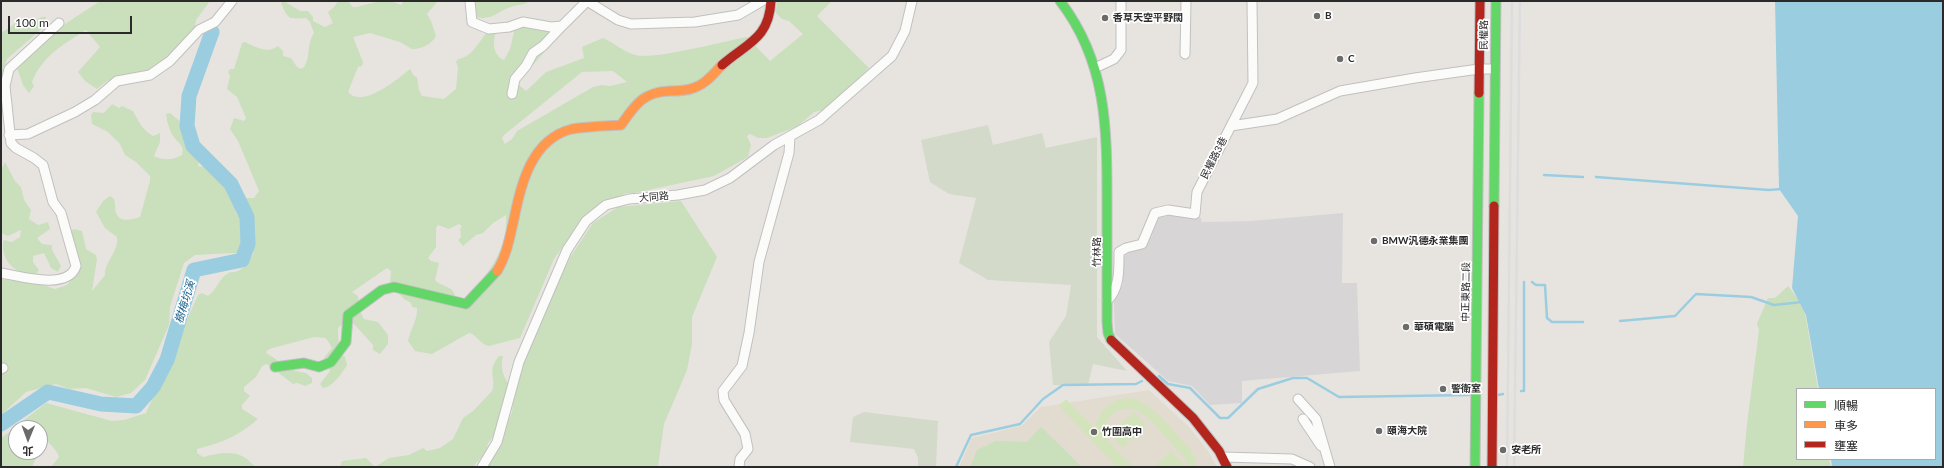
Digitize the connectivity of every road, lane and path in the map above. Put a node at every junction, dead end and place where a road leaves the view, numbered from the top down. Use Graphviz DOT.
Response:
graph roads {
  1 [pos="232,1"];
  2 [pos="470,1"];
  3 [pos="587,1"];
  4 [pos="762,1"];
  5 [pos="770,1"];
  6 [pos="912,1"];
  7 [pos="1060,1"];
  8 [pos="1121,1"];
  9 [pos="1186,1"];
  10 [pos="1252,1"];
  11 [pos="1480,1"];
  12 [pos="1496,1"];
  13 [pos="59,23"];
  14 [pos="562,26"];
  15 [pos="1185,54"];
  16 [pos="1095,68"];
  17 [pos="1479,69"];
  18 [pos="1494,69"];
  19 [pos="512,94"];
  20 [pos="1231,126"];
  21 [pos="8,135"];
  22 [pos="790,137"];
  23 [pos="1,273"];
  24 [pos="1107,301"];
  25 [pos="275,368"];
  26 [pos="1298,399"];
  27 [pos="1303,419"];
  28 [pos="1325,452"];
  29 [pos="1223,457"];
  30 [pos="482,467"];
  31 [pos="739,467"];
  32 [pos="1227,467"];
  33 [pos="1310,467"];
  34 [pos="1330,467"];
  35 [pos="1475,467"];
  36 [pos="1492,467"];
  1 -- 21 [label="street"];
  2 -- 14 [label="street"];
  3 -- 4 [label="street"];
  3 -- 14 [label="street"];
  5 -- 25 [label="street"];
  6 -- 22 [label="street, 大同路"];
  7 -- 16 [label="street, 竹林路"];
  8 -- 16 [label="street"];
  9 -- 15 [label="street"];
  10 -- 20 [label="street"];
  11 -- 17 [label="street, 民權路"];
  12 -- 18 [label="street, 民權路"];
  13 -- 21 [label="street"];
  14 -- 19 [label="street"];
  16 -- 24 [label="street, 竹林路"];
  17 -- 18 [label="street, 民權路3巷"];
  17 -- 20 [label="street, 民權路3巷"];
  17 -- 35 [label="street, 中正東路二段"];
  18 -- 36 [label="street"];
  20 -- 24 [label="street, 民權路3巷"];
  21 -- 23 [label="street"];
  22 -- 30 [label="street, 大同路"];
  22 -- 31 [label="street"];
  24 -- 29 [label="street, 竹林路"];
  26 -- 28 [label="street"];
  27 -- 28 [label="street"];
  28 -- 34 [label="street"];
  29 -- 32 [label="street, 竹林路"];
  29 -- 33 [label="street"];
}
